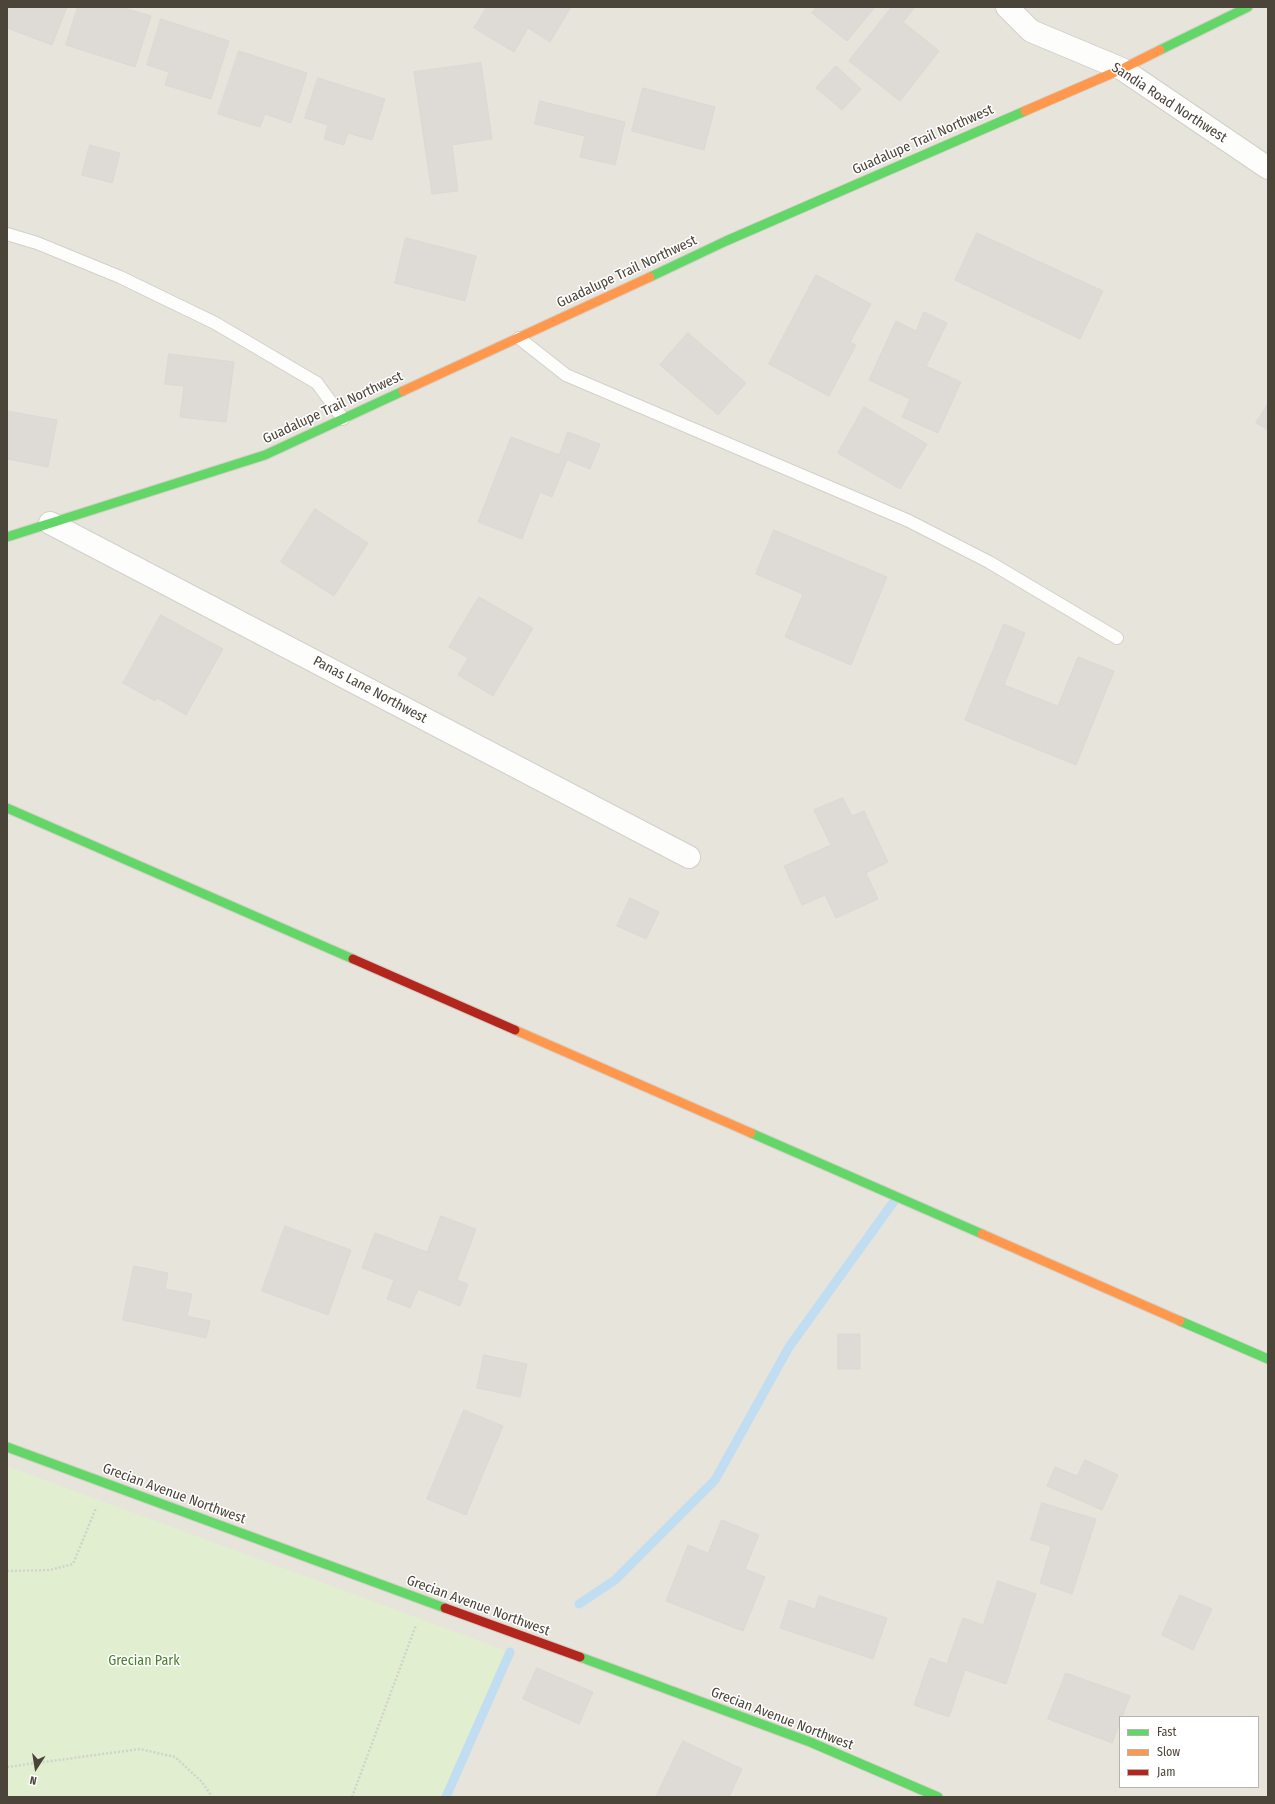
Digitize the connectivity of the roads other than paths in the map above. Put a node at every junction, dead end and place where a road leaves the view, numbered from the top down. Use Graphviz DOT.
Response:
graph roads {
  1 [pos="1007,7"];
  2 [pos="1248,7"];
  3 [pos="1122,69"];
  4 [pos="1268,168"];
  5 [pos="7,234"];
  6 [pos="519,338"];
  7 [pos="343,419"];
  8 [pos="50,523"];
  9 [pos="7,537"];
  10 [pos="1117,638"];
  11 [pos="7,808"];
  12 [pos="689,857"];
  13 [pos="1268,1359"];
  14 [pos="7,1447"];
  15 [pos="938,1797"];
  1 -- 3 [label="street, Sandia Road Northwest"];
  2 -- 3 [label="street, Guadalupe Trail Northwest"];
  3 -- 4 [label="street, Sandia Road Northwest"];
  3 -- 6 [label="street, Guadalupe Trail Northwest"];
  5 -- 7 [label="lane"];
  6 -- 7 [label="street, Guadalupe Trail Northwest"];
  6 -- 10 [label="lane"];
  7 -- 8 [label="street, Guadalupe Trail Northwest"];
  8 -- 9 [label="street, Guadalupe Trail Northwest"];
  8 -- 12 [label="street, Panas Lane Northwest"];
  11 -- 13 [label="street"];
  14 -- 15 [label="street, Grecian Avenue Northwest"];
}
